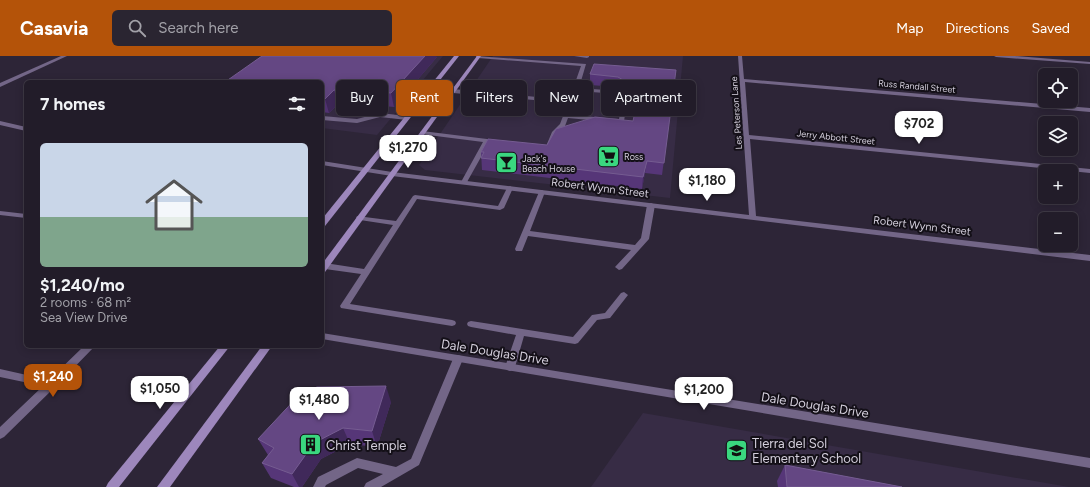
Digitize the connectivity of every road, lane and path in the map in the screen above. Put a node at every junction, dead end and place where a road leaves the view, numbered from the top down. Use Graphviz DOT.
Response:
graph roads {
  1 [pos="65,56"];
  2 [pos="457,56"];
  3 [pos="478,56"];
  4 [pos="576,56"];
  5 [pos="587,56"];
  6 [pos="740,56"];
  7 [pos="996,56"];
  8 [pos="522,58"];
  9 [pos="1090,63"];
  10 [pos="584,66"];
  11 [pos="579,80"];
  12 [pos="743,80"];
  13 [pos="0,85"];
  14 [pos="453,91"];
  15 [pos="593,91"];
  16 [pos="535,99"];
  17 [pos="1090,110"];
  18 [pos="435,116"];
  19 [pos="567,116"];
  20 [pos="324,118"];
  21 [pos="407,118"];
  22 [pos="593,119"];
  23 [pos="0,123"];
  24 [pos="580,123"];
  25 [pos="568,127"];
  26 [pos="24,129"];
  27 [pos="555,132"];
  28 [pos="422,133"];
  29 [pos="747,137"];
  30 [pos="487,140"];
  31 [pos="495,141"];
  32 [pos="541,146"];
  33 [pos="324,163"];
  34 [pos="366,169"];
  35 [pos="1090,171"];
  36 [pos="392,174"];
  37 [pos="464,182"];
  38 [pos="510,188"];
  39 [pos="542,192"];
  40 [pos="651,205"];
  41 [pos="0,213"];
  42 [pos="24,216"];
  43 [pos="753,217"];
  44 [pos="360,218"];
  45 [pos="324,222"];
  46 [pos="398,223"];
  47 [pos="526,232"];
  48 [pos="637,248"];
  49 [pos="519,249"];
  50 [pos="1090,258"];
  51 [pos="619,267"];
  52 [pos="324,268"];
  53 [pos="366,272"];
  54 [pos="624,295"];
  55 [pos="452,323"];
  56 [pos="471,324"];
  57 [pos="521,332"];
  58 [pos="324,336"];
  59 [pos="88,348"];
  60 [pos="223,348"];
  61 [pos="266,348"];
  62 [pos="458,359"];
  63 [pos="510,367"];
  64 [pos="0,373"];
  65 [pos="52,384"];
  66 [pos="0,434"];
  67 [pos="1090,463"];
  68 [pos="396,472"];
  69 [pos="112,487"];
  70 [pos="163,487"];
  71 [pos="319,487"];
  72 [pos="370,487"];
  1 -- 13 [label="street"];
  2 -- 21 [label="main road"];
  3 -- 8 [label="street"];
  3 -- 14 [label="main road"];
  4 -- 5 [label="street"];
  5 -- 10 [label="street"];
  6 -- 12 [label="street, Les Peterson Lane"];
  7 -- 9 [label="street"];
  8 -- 10 [label="street"];
  10 -- 11 [label="street"];
  12 -- 17 [label="street, Russ Randall Street"];
  12 -- 29 [label="street, Les Peterson Lane"];
  14 -- 16 [label="street"];
  15 -- 22 [label="street"];
  18 -- 28 [label="main road"];
  19 -- 22 [label="street"];
  19 -- 27 [label="street"];
  20 -- 21 [label="street"];
  21 -- 34 [label="main road"];
  22 -- 24 [label="street"];
  23 -- 26 [label="street"];
  25 -- 27 [label="street"];
  27 -- 32 [label="street"];
  28 -- 30 [label="street"];
  28 -- 36 [label="main road"];
  29 -- 35 [label="street, Jerry Abbott Street"];
  29 -- 43 [label="street, Les Peterson Lane"];
  30 -- 31 [label="street"];
  30 -- 37 [label="street"];
  33 -- 34 [label="street, Robert Wynn Street"];
  34 -- 36 [label="street, Robert Wynn Street"];
  34 -- 45 [label="main road"];
  36 -- 37 [label="street, Robert Wynn Street"];
  36 -- 44 [label="main road"];
  37 -- 38 [label="street, Robert Wynn Street"];
  38 -- 39 [label="street, Robert Wynn Street"];
  38 -- 46 [label="street"];
  39 -- 40 [label="street, Robert Wynn Street"];
  39 -- 47 [label="street"];
  40 -- 43 [label="street, Robert Wynn Street"];
  40 -- 48 [label="street"];
  41 -- 42 [label="street"];
  43 -- 50 [label="street, Robert Wynn Street"];
  44 -- 46 [label="street"];
  44 -- 52 [label="main road"];
  46 -- 53 [label="street"];
  47 -- 48 [label="street"];
  47 -- 49 [label="street"];
  48 -- 51 [label="street"];
  52 -- 53 [label="street"];
  53 -- 55 [label="street"];
  54 -- 57 [label="street"];
  56 -- 57 [label="street"];
  57 -- 63 [label="street"];
  58 -- 62 [label="street, Dale Douglas Drive"];
  59 -- 65 [label="street"];
  60 -- 69 [label="main road"];
  61 -- 70 [label="main road"];
  62 -- 63 [label="street, Dale Douglas Drive"];
  62 -- 68 [label="street"];
  63 -- 67 [label="street, Dale Douglas Drive"];
  64 -- 65 [label="street"];
  65 -- 66 [label="street"];
  68 -- 71 [label="street"];
  68 -- 72 [label="street"];
}
